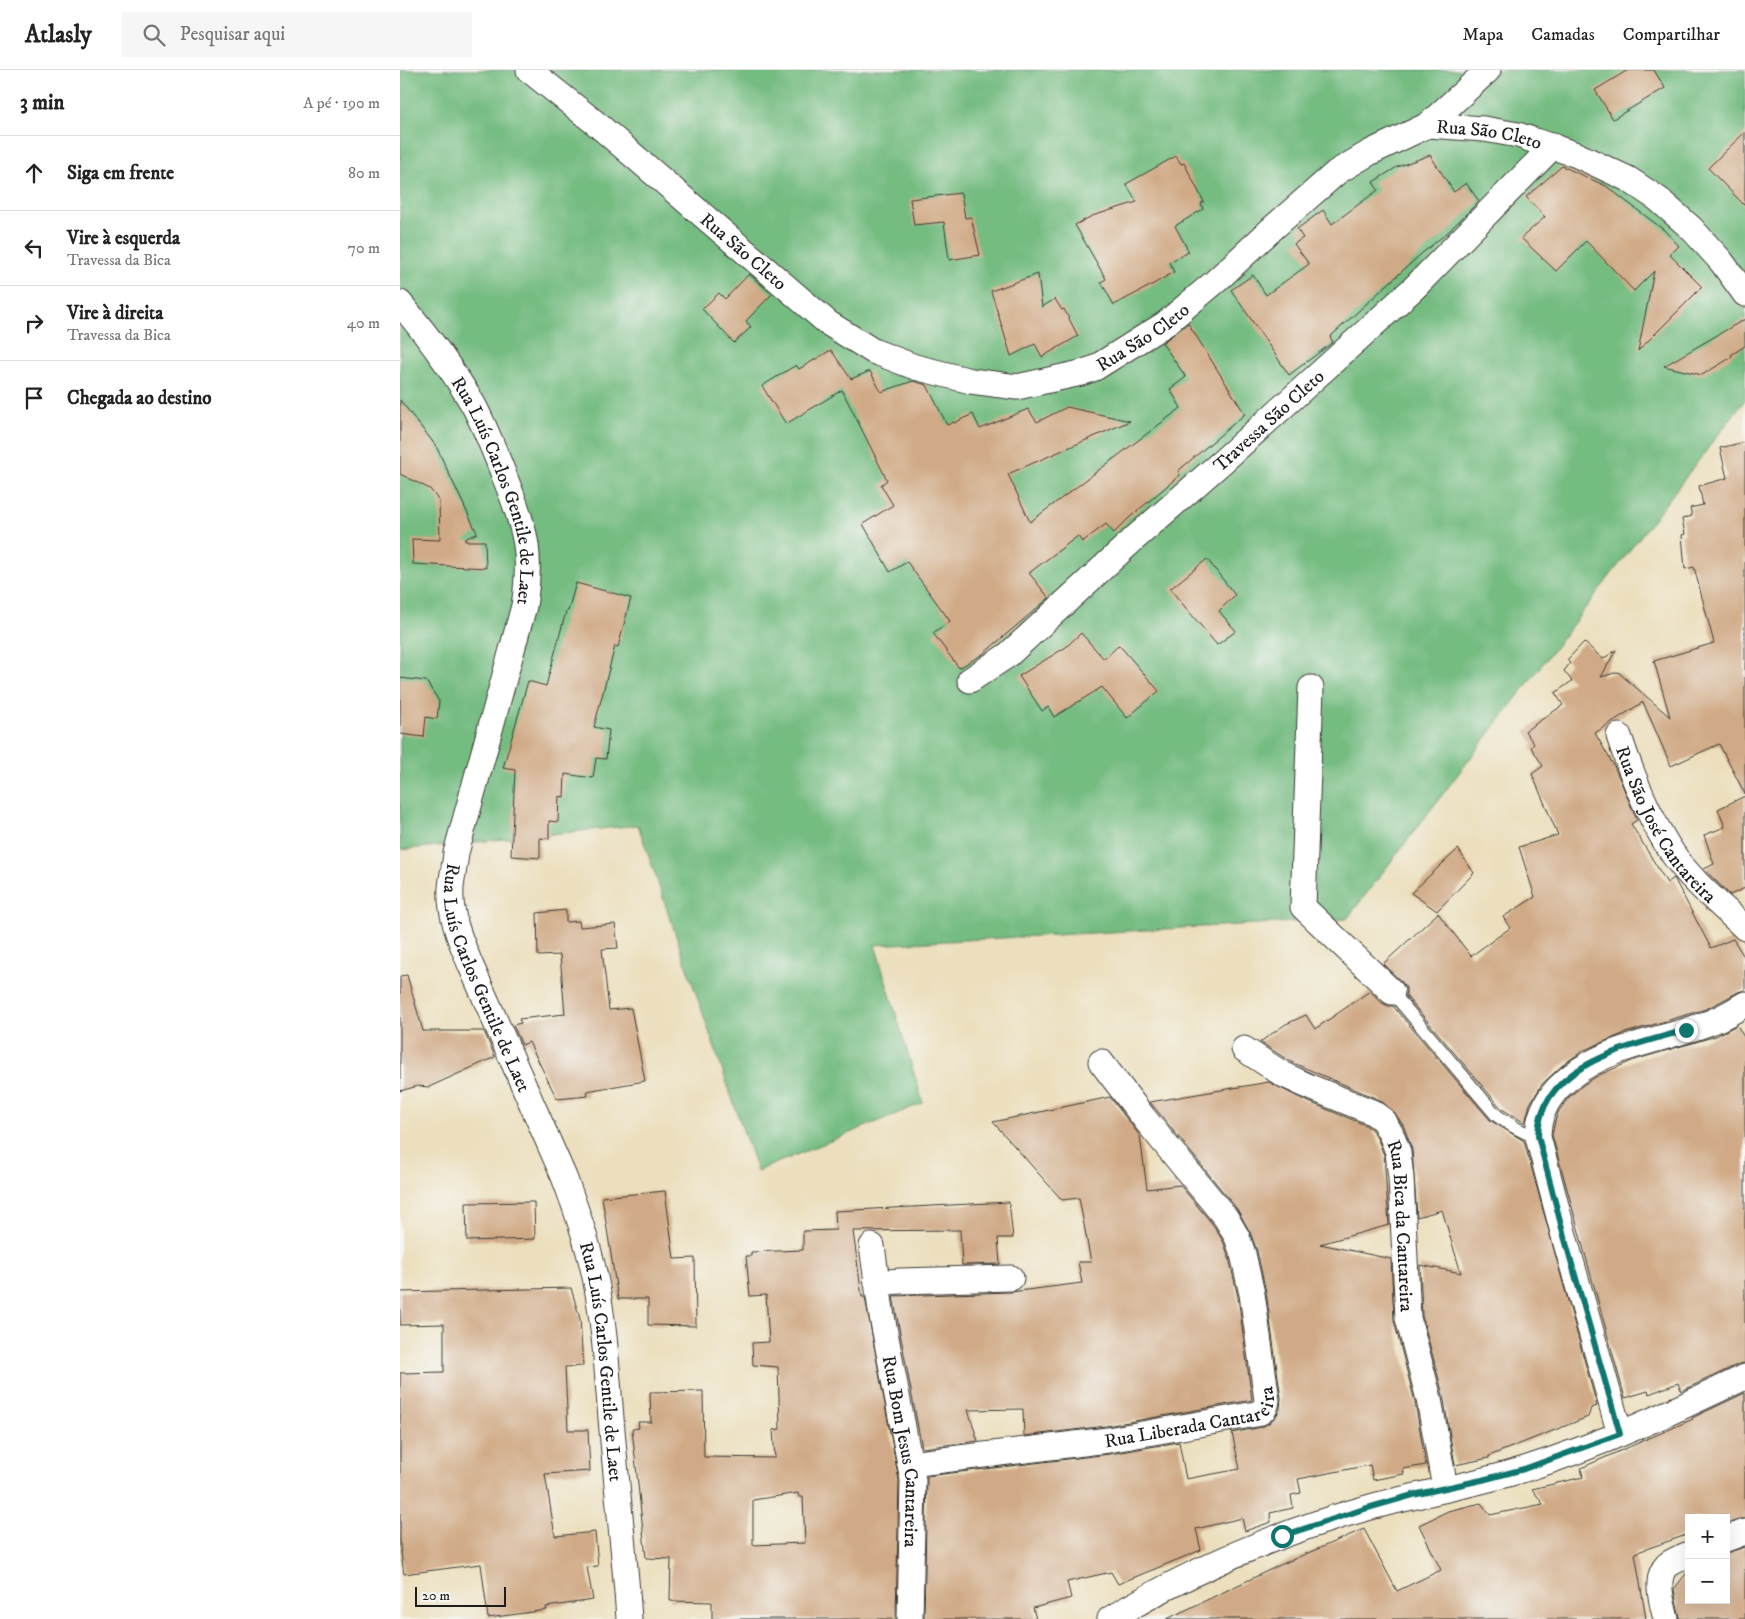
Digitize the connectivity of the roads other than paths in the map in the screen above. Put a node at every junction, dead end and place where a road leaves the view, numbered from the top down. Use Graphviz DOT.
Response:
graph roads {
  1 [pos="529,70"];
  2 [pos="1488,70"];
  3 [pos="1428,125"];
  4 [pos="1553,146"];
  5 [pos="1745,294"];
  6 [pos="400,303"];
  7 [pos="970,680"];
  8 [pos="1312,688"];
  9 [pos="1618,736"];
  10 [pos="1745,928"];
  11 [pos="1392,992"];
  12 [pos="1745,1004"];
  13 [pos="1244,1049"];
  14 [pos="1100,1062"];
  15 [pos="1538,1136"];
  16 [pos="872,1246"];
  17 [pos="1012,1278"];
  18 [pos="877,1284"];
  19 [pos="1745,1377"];
  20 [pos="1620,1434"];
  21 [pos="910,1464"];
  22 [pos="1445,1488"];
  23 [pos="1745,1532"];
  24 [pos="1730,1538"];
  25 [pos="1685,1556"];
  26 [pos="628,1619"];
  27 [pos="910,1619"];
  28 [pos="1110,1619"];
  29 [pos="1666,1619"];
  1 -- 3 [label="street, Rua São Cleto"];
  2 -- 3 [label="street"];
  3 -- 4 [label="street, Rua São Cleto"];
  4 -- 5 [label="street, Rua São Cleto"];
  4 -- 7 [label="street, Travessa São Cleto"];
  6 -- 26 [label="street, Rua Luís Carlos Gentile de Laet"];
  8 -- 11 [label="street"];
  9 -- 10 [label="street, Rua São José Cantareira"];
  11 -- 15 [label="lane"];
  12 -- 15 [label="street"];
  13 -- 22 [label="street, Rua Bica da Cantareira"];
  14 -- 21 [label="street, Rua Liberada Cantareira"];
  15 -- 20 [label="street"];
  16 -- 18 [label="street, Rua Bom Jesus Cantareira"];
  17 -- 18 [label="street"];
  18 -- 21 [label="street, Rua Bom Jesus Cantareira"];
  19 -- 20 [label="street"];
  20 -- 22 [label="street"];
  21 -- 27 [label="street, Rua Bom Jesus Cantareira"];
  22 -- 28 [label="street"];
  23 -- 24 [label="street"];
  25 -- 29 [label="street"];
}
